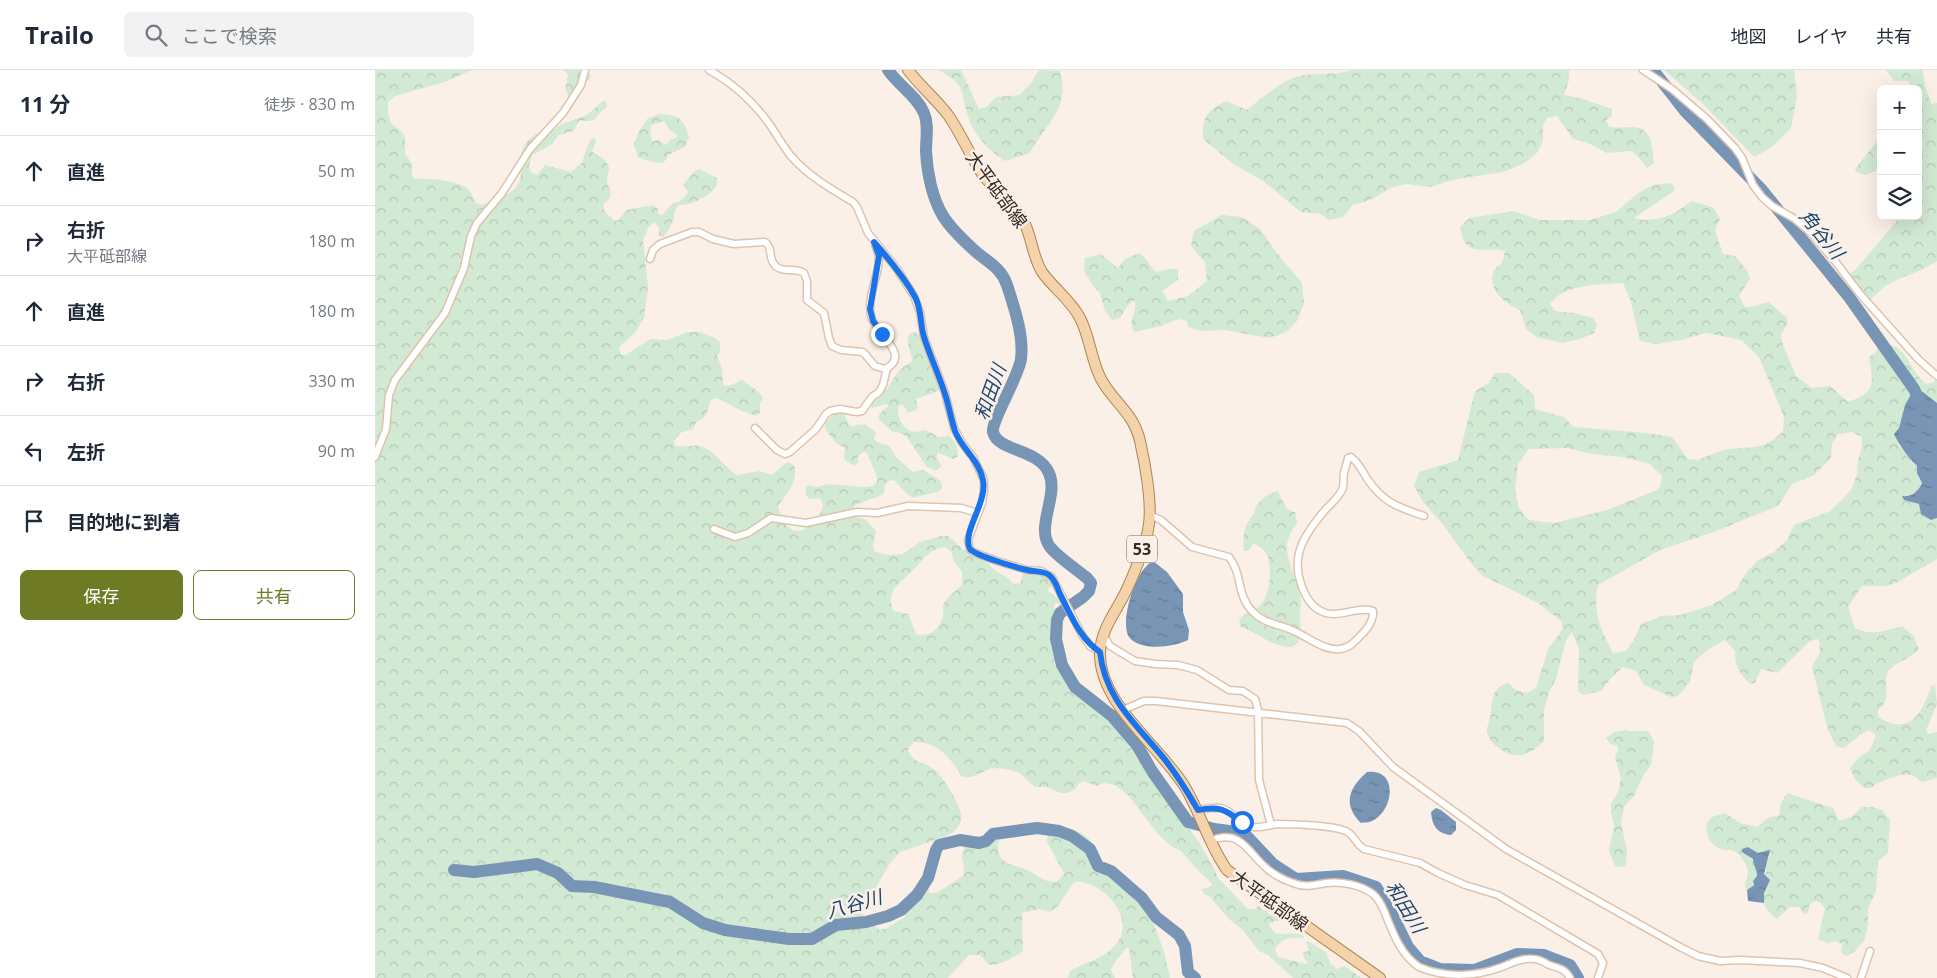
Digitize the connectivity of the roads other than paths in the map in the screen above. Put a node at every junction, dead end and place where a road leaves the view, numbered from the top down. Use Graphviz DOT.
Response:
graph roads {
  1 [pos="585,70"];
  2 [pos="709,70"];
  3 [pos="907,70"];
  4 [pos="1643,70"];
  5 [pos="874,242"];
  6 [pos="650,259"];
  7 [pos="887,368"];
  8 [pos="1937,376"];
  9 [pos="755,428"];
  10 [pos="375,456"];
  11 [pos="978,514"];
  12 [pos="1150,515"];
  13 [pos="1424,516"];
  14 [pos="714,529"];
  15 [pos="1103,634"];
  16 [pos="1100,652"];
  17 [pos="1123,710"];
  18 [pos="1257,713"];
  19 [pos="1198,810"];
  20 [pos="1271,825"];
  21 [pos="1211,840"];
  22 [pos="1870,951"];
  23 [pos="1380,978"];
  24 [pos="1570,978"];
  25 [pos="1598,978"];
  26 [pos="1847,978"];
  27 [pos="1861,978"];
  1 -- 10 [label="street"];
  2 -- 5 [label="street"];
  3 -- 12 [label="main road, 大平砥部線 / 53"];
  4 -- 8 [label="street"];
  5 -- 7 [label="street"];
  5 -- 11 [label="street"];
  6 -- 7 [label="street"];
  7 -- 9 [label="street"];
  11 -- 14 [label="street"];
  11 -- 16 [label="street"];
  12 -- 13 [label="street"];
  12 -- 15 [label="main road, 大平砥部線 / 53"];
  15 -- 16 [label="main road, 大平砥部線 / 53"];
  15 -- 18 [label="street"];
  16 -- 17 [label="main road, 大平砥部線 / 53"];
  17 -- 18 [label="street"];
  17 -- 19 [label="main road, 大平砥部線 / 53"];
  18 -- 20 [label="street"];
  18 -- 26 [label="street"];
  19 -- 20 [label="street"];
  19 -- 21 [label="main road, 大平砥部線 / 53"];
  20 -- 25 [label="street"];
  21 -- 23 [label="main road, 大平砥部線 / 53"];
  21 -- 24 [label="street"];
  22 -- 27 [label="street"];
}
